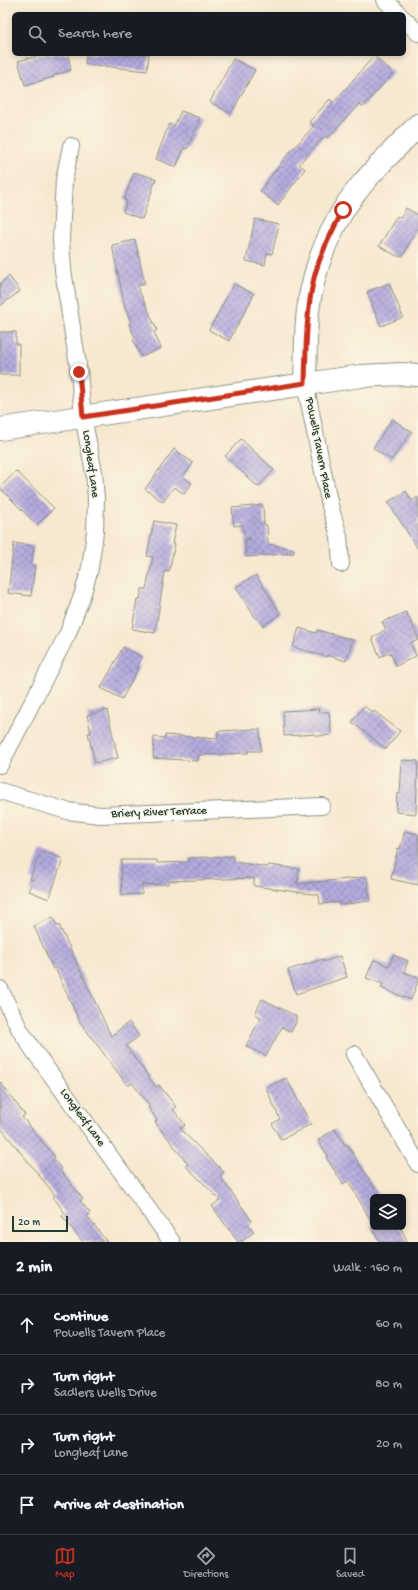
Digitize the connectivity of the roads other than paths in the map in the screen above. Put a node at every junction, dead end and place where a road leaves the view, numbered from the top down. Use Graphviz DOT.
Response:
graph roads {
  1 [pos="385,0"];
  2 [pos="397,12"];
  3 [pos="406,21"];
  4 [pos="418,33"];
  5 [pos="418,125"];
  6 [pos="71,146"];
  7 [pos="418,375"];
  8 [pos="305,383"];
  9 [pos="83,417"];
  10 [pos="0,429"];
  11 [pos="341,564"];
  12 [pos="0,765"];
  13 [pos="0,791"];
  14 [pos="322,806"];
  15 [pos="0,989"];
  16 [pos="354,1054"];
  17 [pos="418,1164"];
  18 [pos="172,1242"];
  1 -- 2 [label="street"];
  3 -- 4 [label="street"];
  5 -- 8 [label="street, Powells Tavern Place"];
  6 -- 9 [label="street, Longleaf Lane"];
  7 -- 8 [label="street"];
  8 -- 9 [label="street"];
  8 -- 11 [label="street, Powells Tavern Place"];
  9 -- 10 [label="street"];
  9 -- 12 [label="street, Longleaf Lane"];
  13 -- 14 [label="street, Briery River Terrace"];
  15 -- 18 [label="street, Longleaf Lane"];
  16 -- 17 [label="street"];
}
